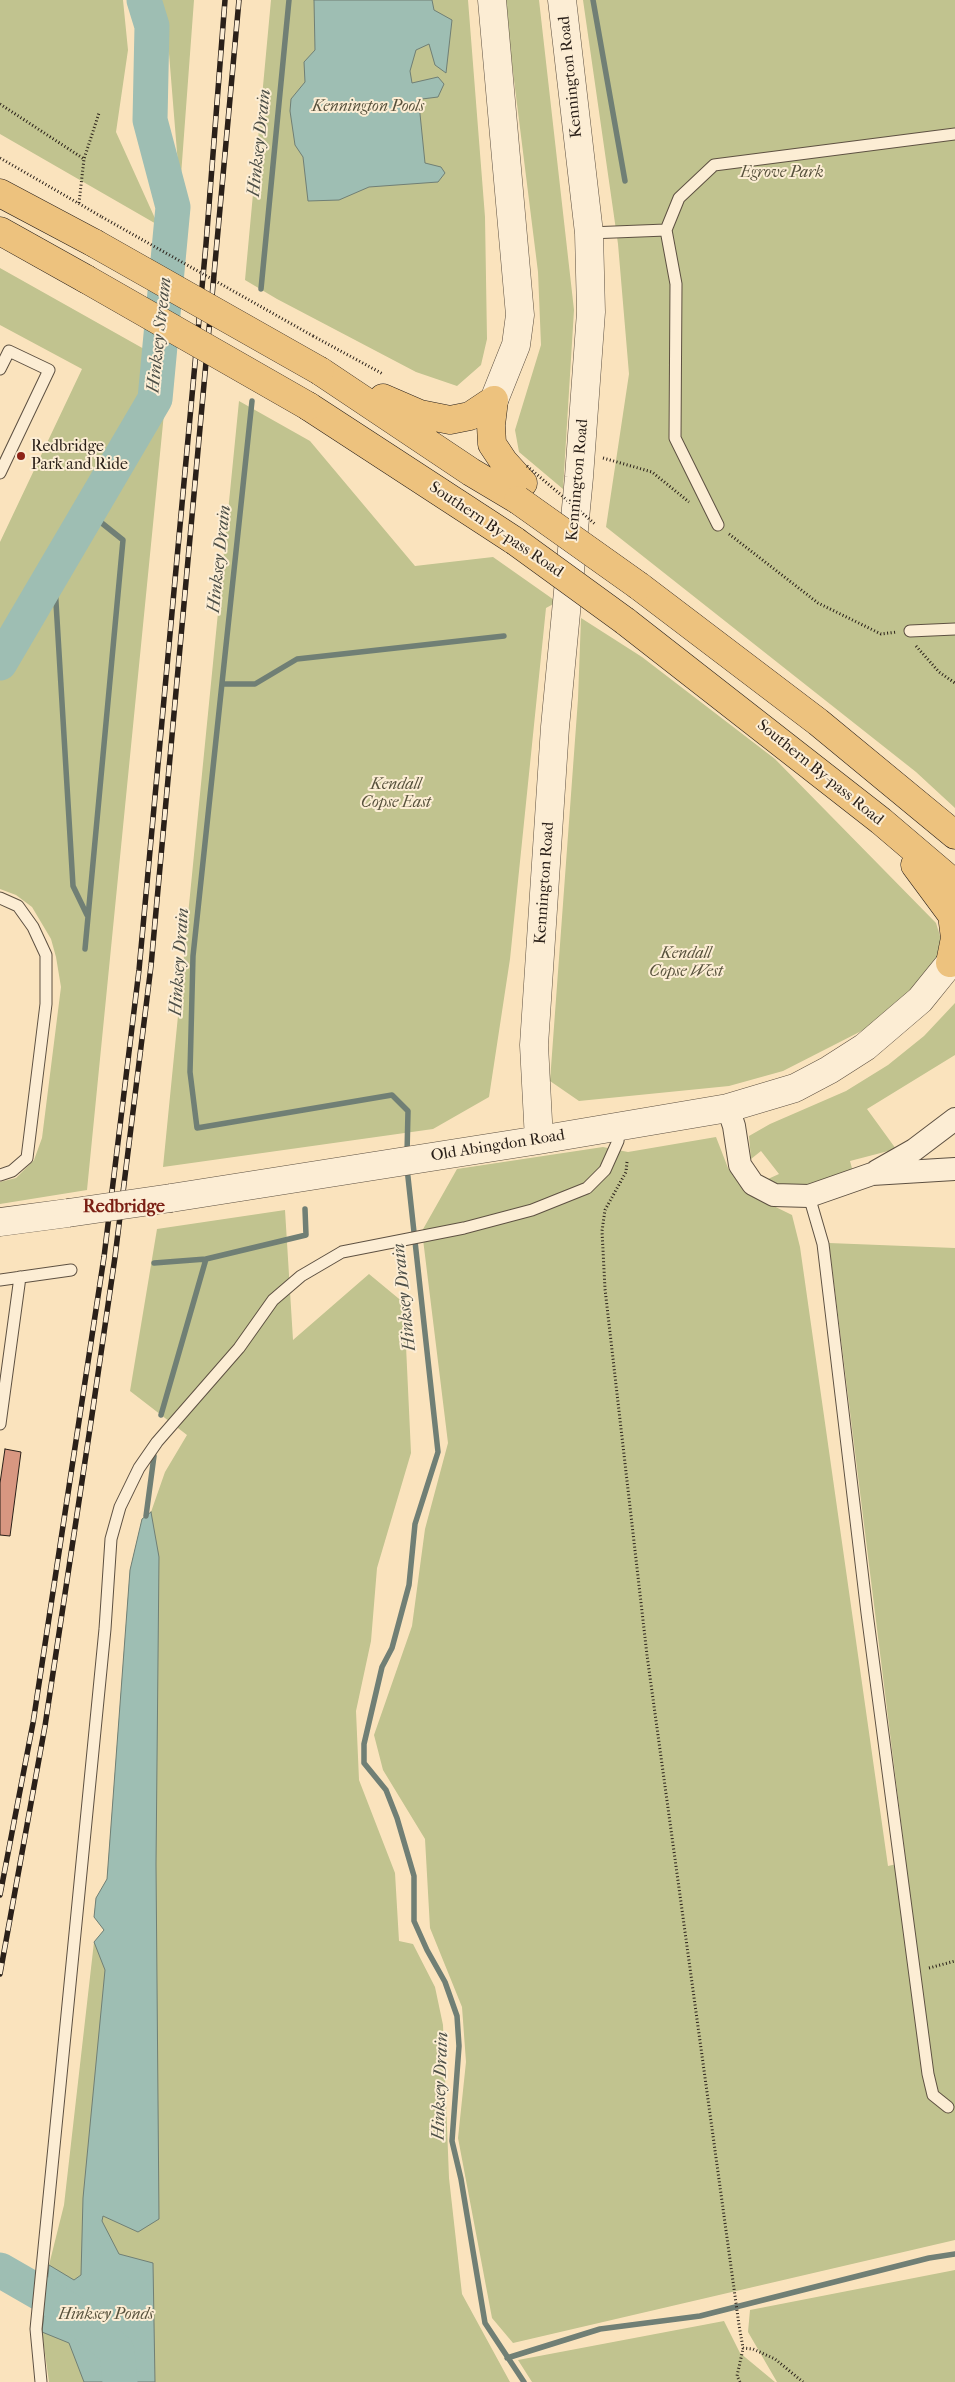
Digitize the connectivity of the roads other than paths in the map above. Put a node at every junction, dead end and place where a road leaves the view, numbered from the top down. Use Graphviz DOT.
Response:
graph roads {
  1 [pos="492,0"];
  2 [pos="562,0"];
  3 [pos="955,134"];
  4 [pos="0,193"];
  5 [pos="666,230"];
  6 [pos="0,232"];
  7 [pos="589,233"];
  8 [pos="0,369"];
  9 [pos="320,371"];
  10 [pos="494,400"];
  11 [pos="0,473"];
  12 [pos="523,483"];
  13 [pos="718,526"];
  14 [pos="955,628"];
  15 [pos="907,631"];
  16 [pos="881,821"];
  17 [pos="955,835"];
  18 [pos="955,884"];
  19 [pos="0,898"];
  20 [pos="953,963"];
  21 [pos="728,1108"];
  22 [pos="955,1119"];
  23 [pos="620,1125"];
  24 [pos="539,1140"];
  25 [pos="955,1169"];
  26 [pos="872,1174"];
  27 [pos="0,1176"];
  28 [pos="809,1196"];
  29 [pos="0,1222"];
  30 [pos="71,1270"];
  31 [pos="20,1277"];
  32 [pos="0,1280"];
  33 [pos="0,1424"];
  34 [pos="948,2107"];
  35 [pos="40,2382"];
  1 -- 10 [label="street"];
  2 -- 7 [label="street, Kennington Road"];
  3 -- 5 [label="lane"];
  4 -- 9 [label="highway, Southern By-pass Road, bridge"];
  5 -- 7 [label="lane"];
  5 -- 13 [label="lane"];
  6 -- 16 [label="highway, Southern By-pass Road, bridge"];
  7 -- 24 [label="street, Kennington Road"];
  8 -- 11 [label="lane"];
  9 -- 10 [label="highway"];
  9 -- 12 [label="highway, Southern By-pass Road"];
  10 -- 12 [label="highway"];
  12 -- 17 [label="highway, Southern By-pass Road, bridge"];
  14 -- 15 [label="lane"];
  16 -- 18 [label="highway, Southern By-pass Road"];
  16 -- 20 [label="highway"];
  19 -- 27 [label="lane"];
  20 -- 21 [label="street, Old Abingdon Road"];
  21 -- 23 [label="street, Old Abingdon Road"];
  21 -- 28 [label="street"];
  22 -- 26 [label="street"];
  23 -- 24 [label="street, Old Abingdon Road"];
  23 -- 35 [label="lane"];
  24 -- 29 [label="street, Old Abingdon Road, bridge"];
  25 -- 26 [label="street"];
  26 -- 28 [label="street"];
  28 -- 34 [label="lane"];
  30 -- 31 [label="lane"];
  31 -- 32 [label="lane"];
  31 -- 33 [label="lane"];
}
